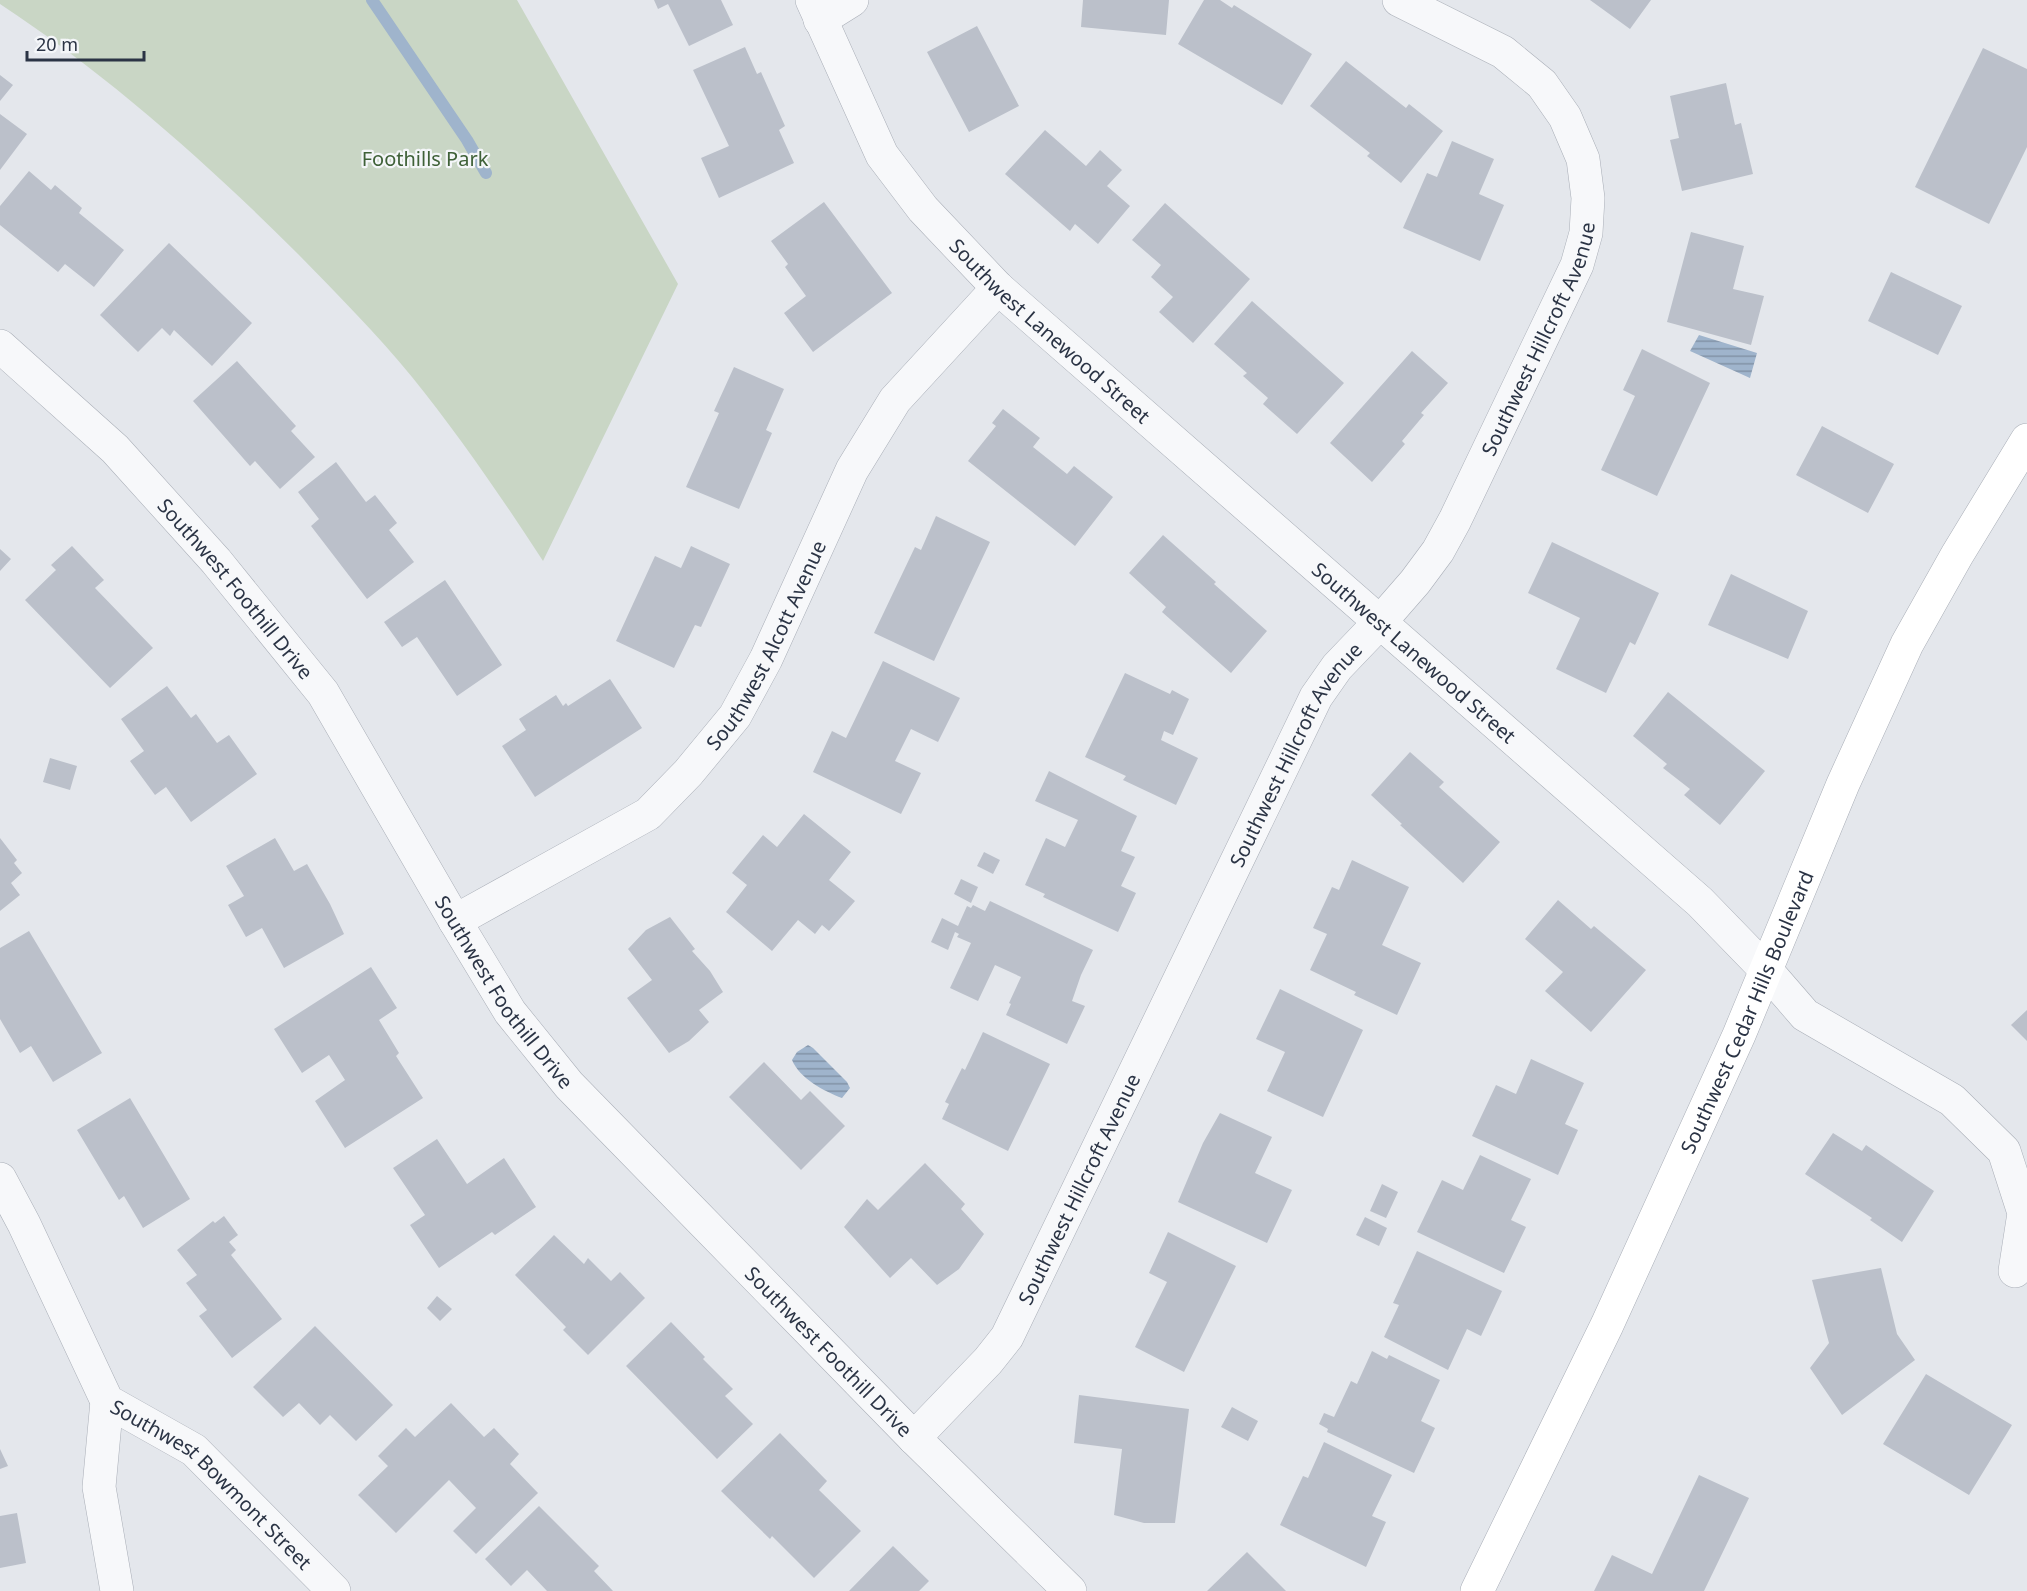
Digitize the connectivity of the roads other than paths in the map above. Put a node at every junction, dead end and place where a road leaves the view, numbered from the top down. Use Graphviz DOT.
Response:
graph roads {
  1 [pos="852,0"];
  2 [pos="1399,0"];
  3 [pos="816,10"];
  4 [pos="998,288"];
  5 [pos="0,346"];
  6 [pos="2027,440"];
  7 [pos="1381,621"];
  8 [pos="455,921"];
  9 [pos="1766,970"];
  10 [pos="0,1179"];
  11 [pos="2015,1271"];
  12 [pos="107,1401"];
  13 [pos="914,1438"];
  14 [pos="117,1591"];
  15 [pos="334,1591"];
  16 [pos="1070,1591"];
  17 [pos="1477,1591"];
  1 -- 3 [label="street"];
  2 -- 7 [label="street, Southwest Hillcroft Avenue"];
  3 -- 4 [label="street, Southwest Lanewood Street"];
  4 -- 7 [label="street, Southwest Lanewood Street"];
  4 -- 8 [label="street, Southwest Alcott Avenue"];
  5 -- 8 [label="street, Southwest Foothill Drive"];
  6 -- 9 [label="main road, Southwest Cedar Hills Boulevard"];
  7 -- 9 [label="street, Southwest Lanewood Street"];
  7 -- 13 [label="street, Southwest Hillcroft Avenue"];
  8 -- 13 [label="street, Southwest Foothill Drive"];
  9 -- 11 [label="street, Southwest Lanewood Street"];
  9 -- 17 [label="main road, Southwest Cedar Hills Boulevard"];
  10 -- 12 [label="street, Southwest Bowmont Street"];
  12 -- 14 [label="street"];
  12 -- 15 [label="street, Southwest Bowmont Street"];
  13 -- 16 [label="street, Southwest Foothill Drive"];
}
